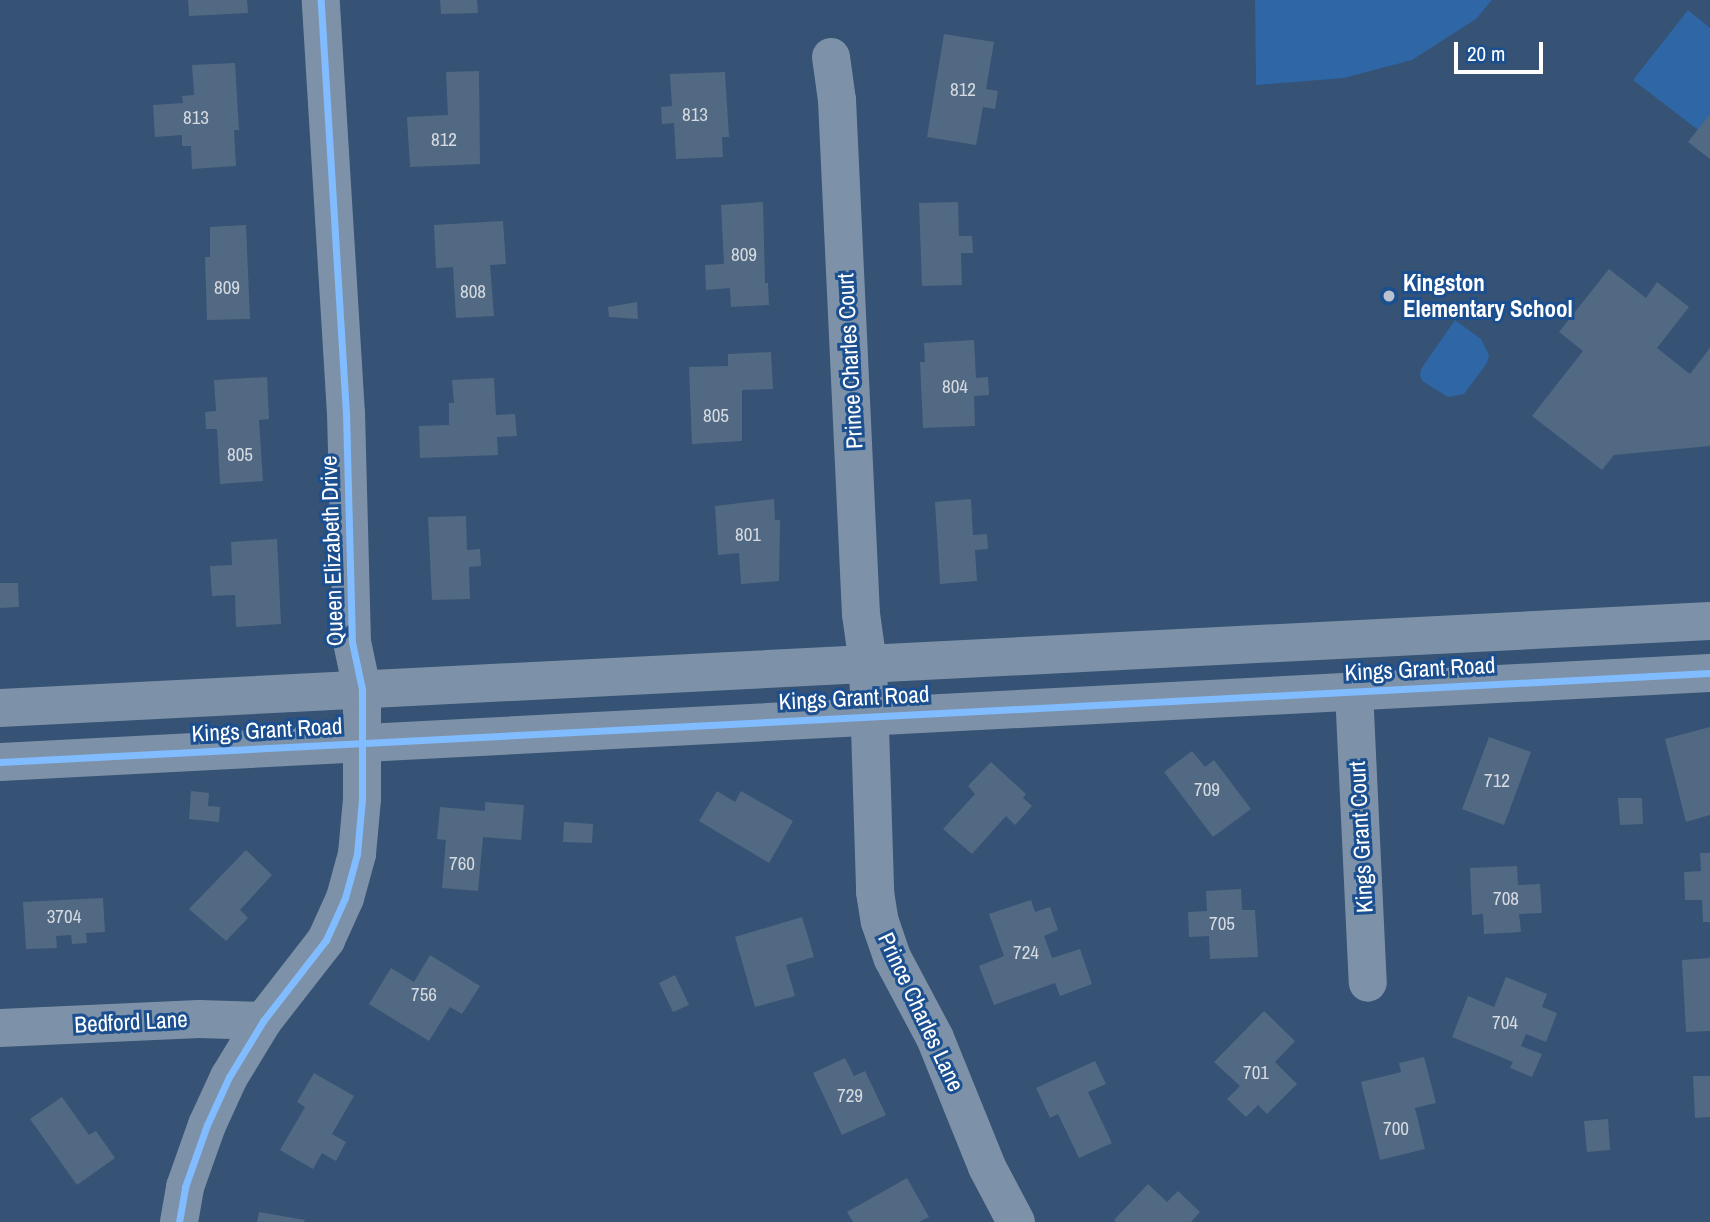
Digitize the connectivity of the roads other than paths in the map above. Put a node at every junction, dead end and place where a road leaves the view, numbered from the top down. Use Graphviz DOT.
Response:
graph roads {
  1 [pos="321,0"];
  2 [pos="831,57"];
  3 [pos="1710,621"];
  4 [pos="868,664"];
  5 [pos="1710,673"];
  6 [pos="362,689"];
  7 [pos="1354,691"];
  8 [pos="0,708"];
  9 [pos="870,716"];
  10 [pos="363,744"];
  11 [pos="0,762"];
  12 [pos="1367,983"];
  13 [pos="263,1021"];
  14 [pos="0,1028"];
  15 [pos="179,1222"];
  16 [pos="1016,1222"];
  1 -- 6 [label="street, Queen Elizabeth Drive"];
  2 -- 4 [label="street, Prince Charles Court"];
  3 -- 4 [label="street, Kings Grant Road"];
  4 -- 6 [label="street, Kings Grant Road"];
  4 -- 9 [label="street, Prince Charles Lane"];
  5 -- 7 [label="street, Kings Grant Road"];
  6 -- 8 [label="street, Kings Grant Road"];
  6 -- 10 [label="street, Queen Elizabeth Drive"];
  7 -- 9 [label="street, Kings Grant Road"];
  7 -- 12 [label="street, Kings Grant Court"];
  9 -- 10 [label="street, Kings Grant Road"];
  9 -- 16 [label="street, Prince Charles Lane"];
  10 -- 11 [label="street, Kings Grant Road"];
  10 -- 13 [label="street, Queen Elizabeth Drive"];
  13 -- 14 [label="street, Bedford Lane"];
  13 -- 15 [label="street, Queen Elizabeth Drive"];
}
